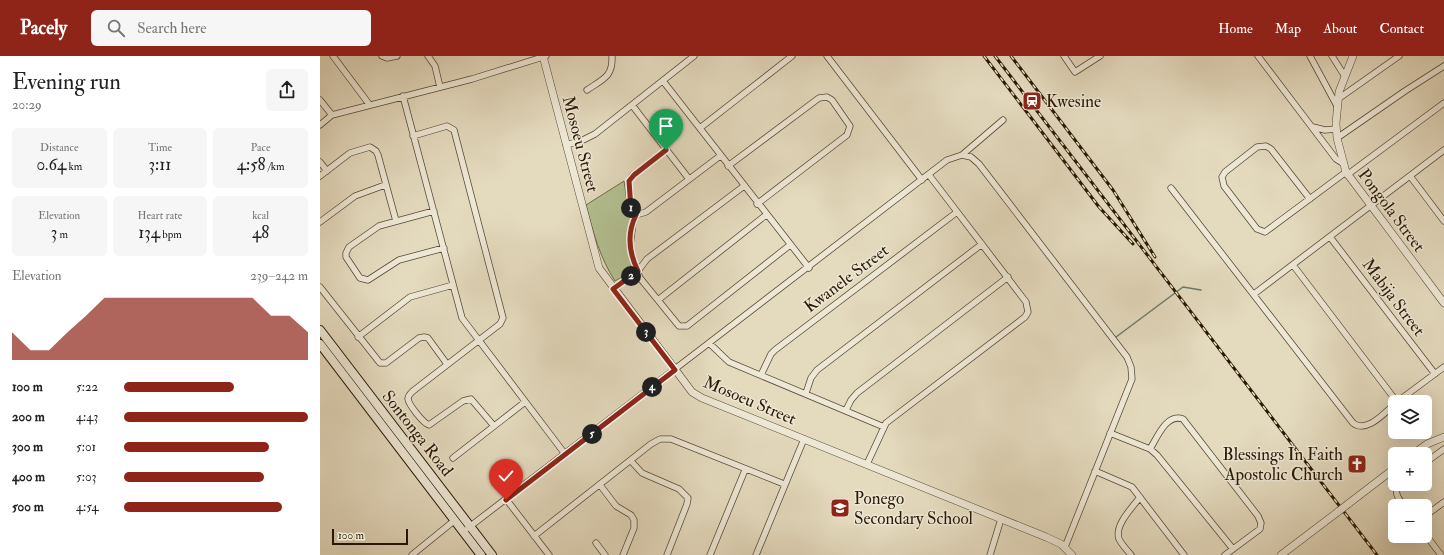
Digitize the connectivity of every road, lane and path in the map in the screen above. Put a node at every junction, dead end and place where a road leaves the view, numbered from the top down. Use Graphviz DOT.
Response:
graph roads {
  1 [pos="333,56"];
  2 [pos="382,56"];
  3 [pos="397,56"];
  4 [pos="428,56"];
  5 [pos="544,56"];
  6 [pos="612,56"];
  7 [pos="694,56"];
  8 [pos="792,56"];
  9 [pos="827,56"];
  10 [pos="1064,56"];
  11 [pos="1100,56"];
  12 [pos="1258,56"];
  13 [pos="1310,56"];
  14 [pos="1332,56"];
  15 [pos="1353,56"];
  16 [pos="1399,56"];
  17 [pos="1444,66"];
  18 [pos="1344,75"];
  19 [pos="663,81"];
  20 [pos="440,87"];
  21 [pos="587,90"];
  22 [pos="402,96"];
  23 [pos="320,100"];
  24 [pos="1338,102"];
  25 [pos="369,104"];
  26 [pos="1444,104"];
  27 [pos="632,105"];
  28 [pos="332,115"];
  29 [pos="1003,120"];
  30 [pos="320,125"];
  31 [pos="1312,127"];
  32 [pos="700,128"];
  33 [pos="1336,129"];
  34 [pos="413,136"];
  35 [pos="1337,138"];
  36 [pos="566,145"];
  37 [pos="666,150"];
  38 [pos="1444,150"];
  39 [pos="962,155"];
  40 [pos="720,156"];
  41 [pos="320,162"];
  42 [pos="1344,164"];
  43 [pos="728,166"];
  44 [pos="327,171"];
  45 [pos="1346,173"];
  46 [pos="929,175"];
  47 [pos="320,176"];
  48 [pos="1410,176"];
  49 [pos="689,179"];
  50 [pos="922,180"];
  51 [pos="385,185"];
  52 [pos="744,186"];
  53 [pos="1171,188"];
  54 [pos="1310,199"];
  55 [pos="757,204"];
  56 [pos="1370,206"];
  57 [pos="434,211"];
  58 [pos="957,212"];
  59 [pos="636,215"];
  60 [pos="766,215"];
  61 [pos="396,221"];
  62 [pos="1444,221"];
  63 [pos="320,222"];
  64 [pos="1330,238"];
  65 [pos="982,244"];
  66 [pos="790,245"];
  67 [pos="444,248"];
  68 [pos="1293,265"];
  69 [pos="809,268"];
  70 [pos="638,271"];
  71 [pos="1008,277"];
  72 [pos="453,285"];
  73 [pos="320,287"];
  74 [pos="613,289"];
  75 [pos="1254,294"];
  76 [pos="658,300"];
  77 [pos="1444,303"];
  78 [pos="321,333"];
  79 [pos="358,337"];
  80 [pos="478,340"];
  81 [pos="709,343"];
  82 [pos="320,344"];
  83 [pos="447,364"];
  84 [pos="1444,367"];
  85 [pos="675,370"];
  86 [pos="1435,374"];
  87 [pos="761,375"];
  88 [pos="806,393"];
  89 [pos="1390,395"];
  90 [pos="1407,395"];
  91 [pos="525,402"];
  92 [pos="1388,409"];
  93 [pos="846,410"];
  94 [pos="494,426"];
  95 [pos="884,426"];
  96 [pos="1110,433"];
  97 [pos="1444,437"];
  98 [pos="804,439"];
  99 [pos="1423,447"];
  100 [pos="1150,449"];
  101 [pos="1444,449"];
  102 [pos="565,454"];
  103 [pos="453,458"];
  104 [pos="1432,458"];
  105 [pos="631,461"];
  106 [pos="868,464"];
  107 [pos="745,470"];
  108 [pos="1095,471"];
  109 [pos="1388,473"];
  110 [pos="784,484"];
  111 [pos="600,485"];
  112 [pos="1140,497"];
  113 [pos="506,500"];
  114 [pos="1444,502"];
  115 [pos="1432,511"];
  116 [pos="1001,519"];
  117 [pos="454,520"];
  118 [pos="470,527"];
  119 [pos="464,532"];
  120 [pos="534,536"];
  121 [pos="1432,542"];
  122 [pos="596,543"];
  123 [pos="1065,547"];
  124 [pos="1233,549"];
  125 [pos="1442,554"];
  126 [pos="412,555"];
  127 [pos="481,555"];
  128 [pos="492,555"];
  129 [pos="548,555"];
  130 [pos="605,555"];
  131 [pos="623,555"];
  132 [pos="667,555"];
  133 [pos="710,555"];
  134 [pos="756,555"];
  135 [pos="990,555"];
  136 [pos="1072,555"];
  137 [pos="1131,555"];
  138 [pos="1184,555"];
  139 [pos="1225,555"];
  140 [pos="1281,555"];
  1 -- 25 [label="street"];
  2 -- 3 [label="street"];
  4 -- 20 [label="street"];
  5 -- 20 [label="street"];
  5 -- 36 [label="street, Mosoeu Street"];
  6 -- 21 [label="street"];
  7 -- 19 [label="street"];
  8 -- 32 [label="street"];
  9 -- 50 [label="street"];
  10 -- 11 [label="street"];
  12 -- 31 [label="street"];
  13 -- 24 [label="street"];
  14 -- 18 [label="street"];
  15 -- 18 [label="street, Pongola Street"];
  16 -- 24 [label="street"];
  17 -- 35 [label="street"];
  18 -- 24 [label="street, Pongola Street"];
  19 -- 27 [label="street"];
  19 -- 32 [label="street"];
  20 -- 22 [label="street"];
  22 -- 25 [label="street"];
  22 -- 34 [label="street"];
  23 -- 28 [label="street"];
  24 -- 33 [label="street, Pongola Street"];
  25 -- 28 [label="street"];
  26 -- 45 [label="street"];
  27 -- 36 [label="street"];
  27 -- 37 [label="street"];
  28 -- 30 [label="street"];
  29 -- 39 [label="street"];
  31 -- 33 [label="street"];
  31 -- 42 [label="street"];
  32 -- 40 [label="street"];
  33 -- 35 [label="street, Pongola Street"];
  34 -- 57 [label="street"];
  34 -- 80 [label="street"];
  35 -- 42 [label="street, Pongola Street"];
  36 -- 74 [label="street, Mosoeu Street"];
  37 -- 49 [label="street"];
  37 -- 59 [label="street"];
  38 -- 48 [label="street"];
  39 -- 46 [label="street"];
  39 -- 96 [label="street"];
  40 -- 43 [label="street"];
  40 -- 49 [label="street"];
  41 -- 44 [label="street"];
  42 -- 45 [label="street, Pongola Street"];
  43 -- 52 [label="street"];
  43 -- 55 [label="street"];
  44 -- 47 [label="street"];
  44 -- 51 [label="street"];
  45 -- 54 [label="street"];
  45 -- 56 [label="street, Pongola Street"];
  46 -- 50 [label="street"];
  46 -- 58 [label="street"];
  48 -- 56 [label="street"];
  48 -- 62 [label="street"];
  49 -- 59 [label="street"];
  50 -- 69 [label="street"];
  51 -- 61 [label="street"];
  51 -- 63 [label="street"];
  52 -- 55 [label="street"];
  52 -- 70 [label="street"];
  53 -- 75 [label="street"];
  54 -- 54 [label="street"];
  55 -- 60 [label="street"];
  56 -- 64 [label="street"];
  56 -- 77 [label="street, Pongola Street"];
  57 -- 61 [label="street"];
  57 -- 67 [label="street"];
  58 -- 65 [label="street"];
  58 -- 87 [label="street, Kwanele Street"];
  59 -- 70 [label="street"];
  60 -- 66 [label="street"];
  60 -- 76 [label="street"];
  61 -- 67 [label="street"];
  64 -- 68 [label="street"];
  64 -- 86 [label="street, Mabija Street"];
  65 -- 71 [label="street"];
  65 -- 88 [label="street"];
  66 -- 69 [label="street"];
  66 -- 76 [label="street"];
  67 -- 72 [label="street"];
  68 -- 75 [label="street"];
  68 -- 89 [label="street"];
  69 -- 81 [label="street"];
  70 -- 74 [label="street"];
  70 -- 76 [label="street"];
  71 -- 93 [label="street"];
  71 -- 95 [label="street"];
  72 -- 79 [label="street"];
  72 -- 80 [label="street"];
  73 -- 79 [label="street"];
  74 -- 85 [label="street, Mosoeu Street"];
  75 -- 92 [label="street"];
  78 -- 118 [label="main road, Sontonga Road"];
  79 -- 83 [label="street"];
  80 -- 83 [label="street"];
  80 -- 91 [label="street"];
  81 -- 85 [label="street"];
  81 -- 87 [label="street"];
  82 -- 117 [label="main road, Sontonga Road"];
  83 -- 94 [label="street"];
  84 -- 86 [label="street"];
  85 -- 98 [label="street, Mosoeu Street"];
  85 -- 102 [label="street"];
  86 -- 90 [label="street"];
  87 -- 88 [label="street"];
  88 -- 93 [label="street"];
  91 -- 94 [label="street"];
  91 -- 102 [label="street"];
  93 -- 95 [label="street"];
  94 -- 103 [label="street"];
  95 -- 106 [label="street"];
  96 -- 100 [label="street"];
  96 -- 108 [label="street"];
  97 -- 99 [label="street"];
  98 -- 106 [label="street, Mosoeu Street"];
  98 -- 110 [label="street"];
  100 -- 124 [label="street"];
  100 -- 124 [label="street"];
  101 -- 104 [label="street"];
  102 -- 113 [label="street"];
  105 -- 107 [label="street"];
  105 -- 111 [label="street"];
  105 -- 132 [label="street"];
  106 -- 116 [label="street, Mosoeu Street"];
  107 -- 110 [label="street"];
  107 -- 133 [label="street"];
  108 -- 112 [label="street"];
  108 -- 123 [label="street"];
  109 -- 140 [label="street, bridge"];
  110 -- 134 [label="street"];
  111 -- 120 [label="street"];
  111 -- 131 [label="street"];
  112 -- 137 [label="street"];
  112 -- 138 [label="street"];
  113 -- 118 [label="street"];
  113 -- 120 [label="street"];
  114 -- 115 [label="street"];
  116 -- 123 [label="street, Mosoeu Street"];
  116 -- 135 [label="street"];
  117 -- 119 [label="main road, Sontonga Road"];
  117 -- 126 [label="street"];
  118 -- 119 [label="street"];
  118 -- 128 [label="main road, Sontonga Road"];
  119 -- 127 [label="main road, Sontonga Road"];
  120 -- 129 [label="street"];
  121 -- 125 [label="street"];
  122 -- 130 [label="street"];
  123 -- 136 [label="street, Mosoeu Street"];
  124 -- 139 [label="street"];
}
